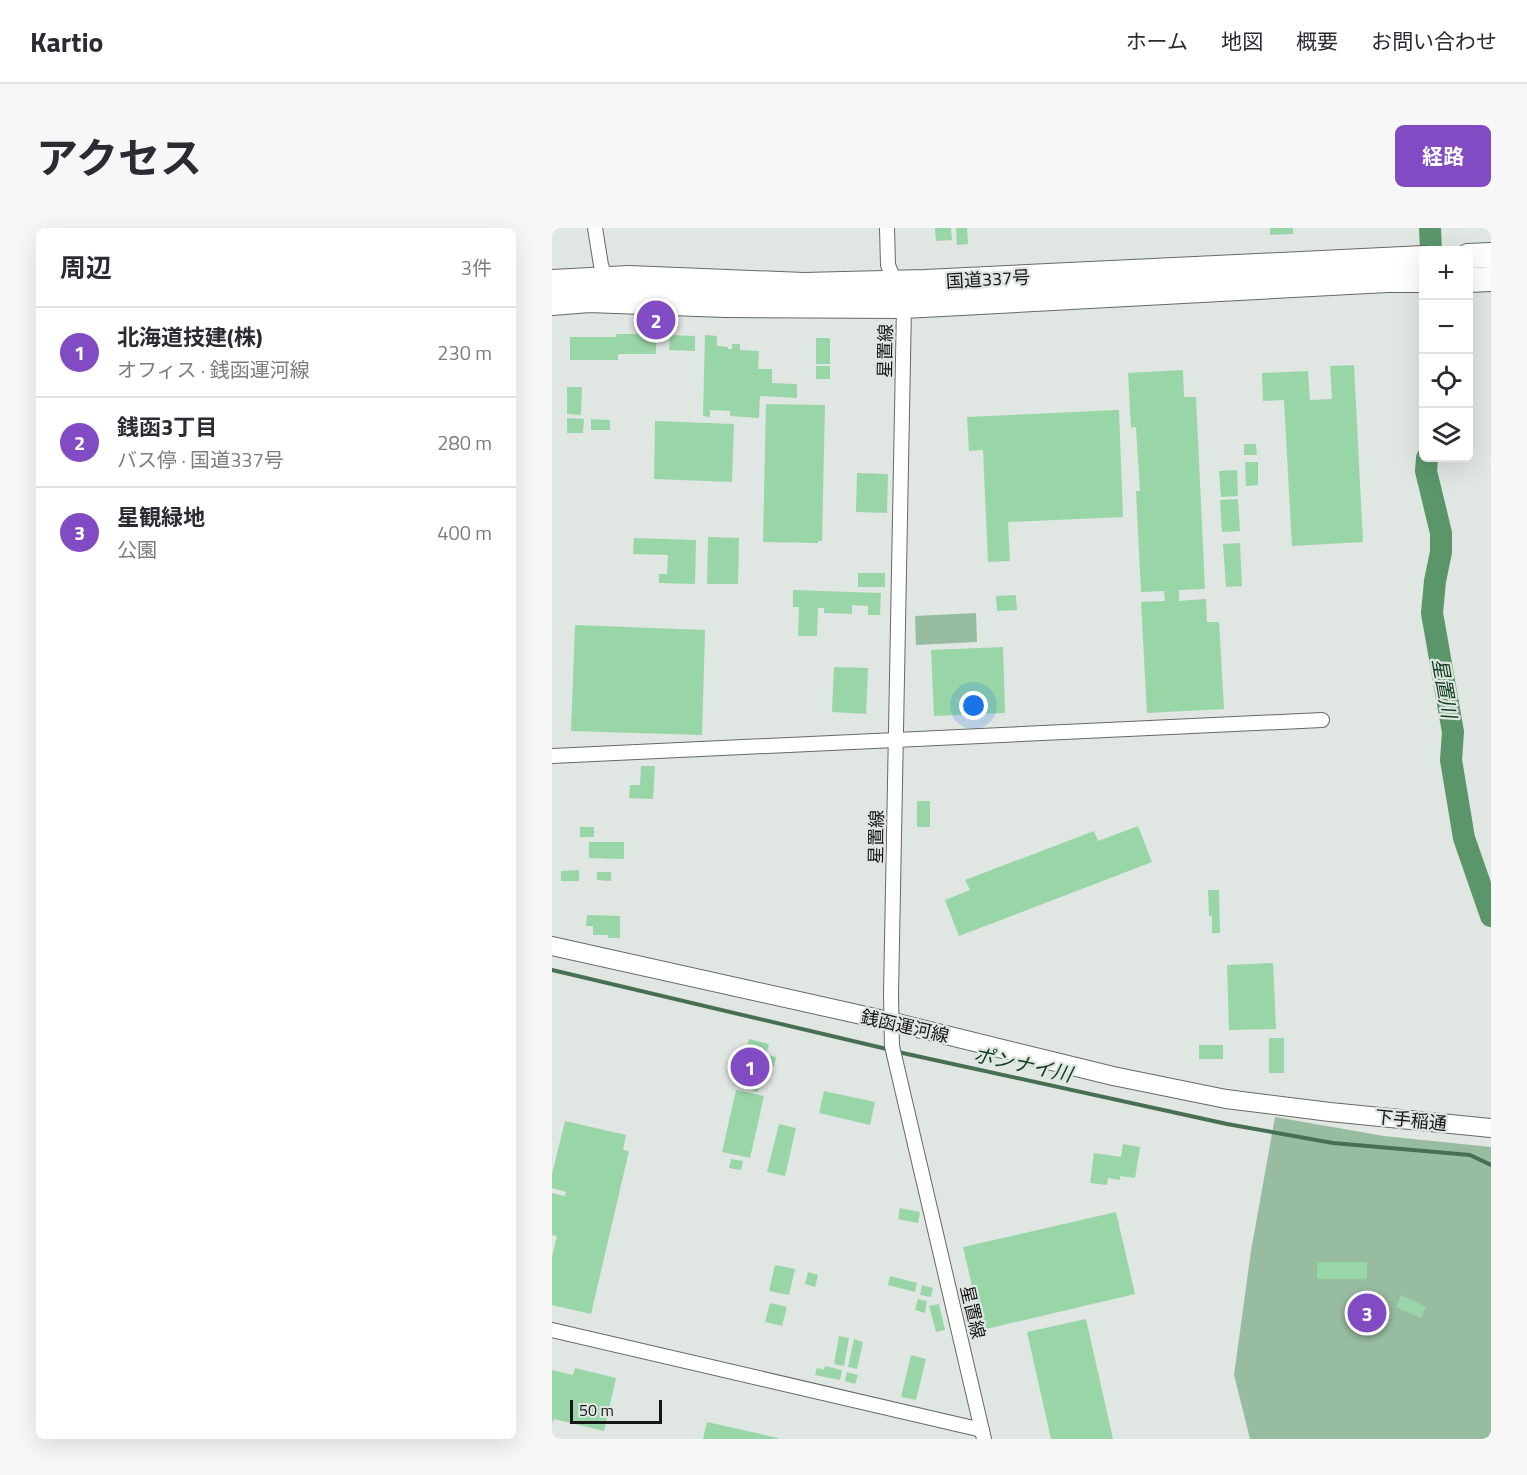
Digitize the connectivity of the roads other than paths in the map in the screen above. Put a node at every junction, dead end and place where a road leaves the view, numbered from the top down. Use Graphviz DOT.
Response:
graph roads {
  1 [pos="595,228"];
  2 [pos="887,228"];
  3 [pos="1419,260"];
  4 [pos="1387,270"];
  5 [pos="606,279"];
  6 [pos="1419,279"];
  7 [pos="552,282"];
  8 [pos="894,282"];
  9 [pos="552,301"];
  10 [pos="904,306"];
  11 [pos="1322,720"];
  12 [pos="896,739"];
  13 [pos="552,756"];
  14 [pos="552,946"];
  15 [pos="892,1022"];
  16 [pos="1330,1112"];
  17 [pos="1491,1128"];
  18 [pos="552,1330"];
  19 [pos="983,1435"];
  1 -- 5 [label="street"];
  2 -- 8 [label="street, 星置線"];
  3 -- 4 [label="highway, 国道337号"];
  4 -- 6 [label="highway, 国道337号"];
  4 -- 8 [label="highway, 国道337号"];
  4 -- 10 [label="highway, 国道337号"];
  5 -- 7 [label="highway, 国道337号"];
  5 -- 8 [label="highway, 国道337号"];
  7 -- 9 [label="street"];
  8 -- 10 [label="street, 星置線"];
  9 -- 10 [label="highway, 国道337号"];
  10 -- 12 [label="street, 星置線"];
  11 -- 12 [label="street"];
  12 -- 13 [label="street"];
  12 -- 15 [label="street, 星置線"];
  14 -- 15 [label="street, 銭函運河線"];
  15 -- 16 [label="street, 銭函運河線"];
  15 -- 19 [label="street, 星置線"];
  16 -- 17 [label="street, 下手稲通"];
  18 -- 19 [label="street"];
}
